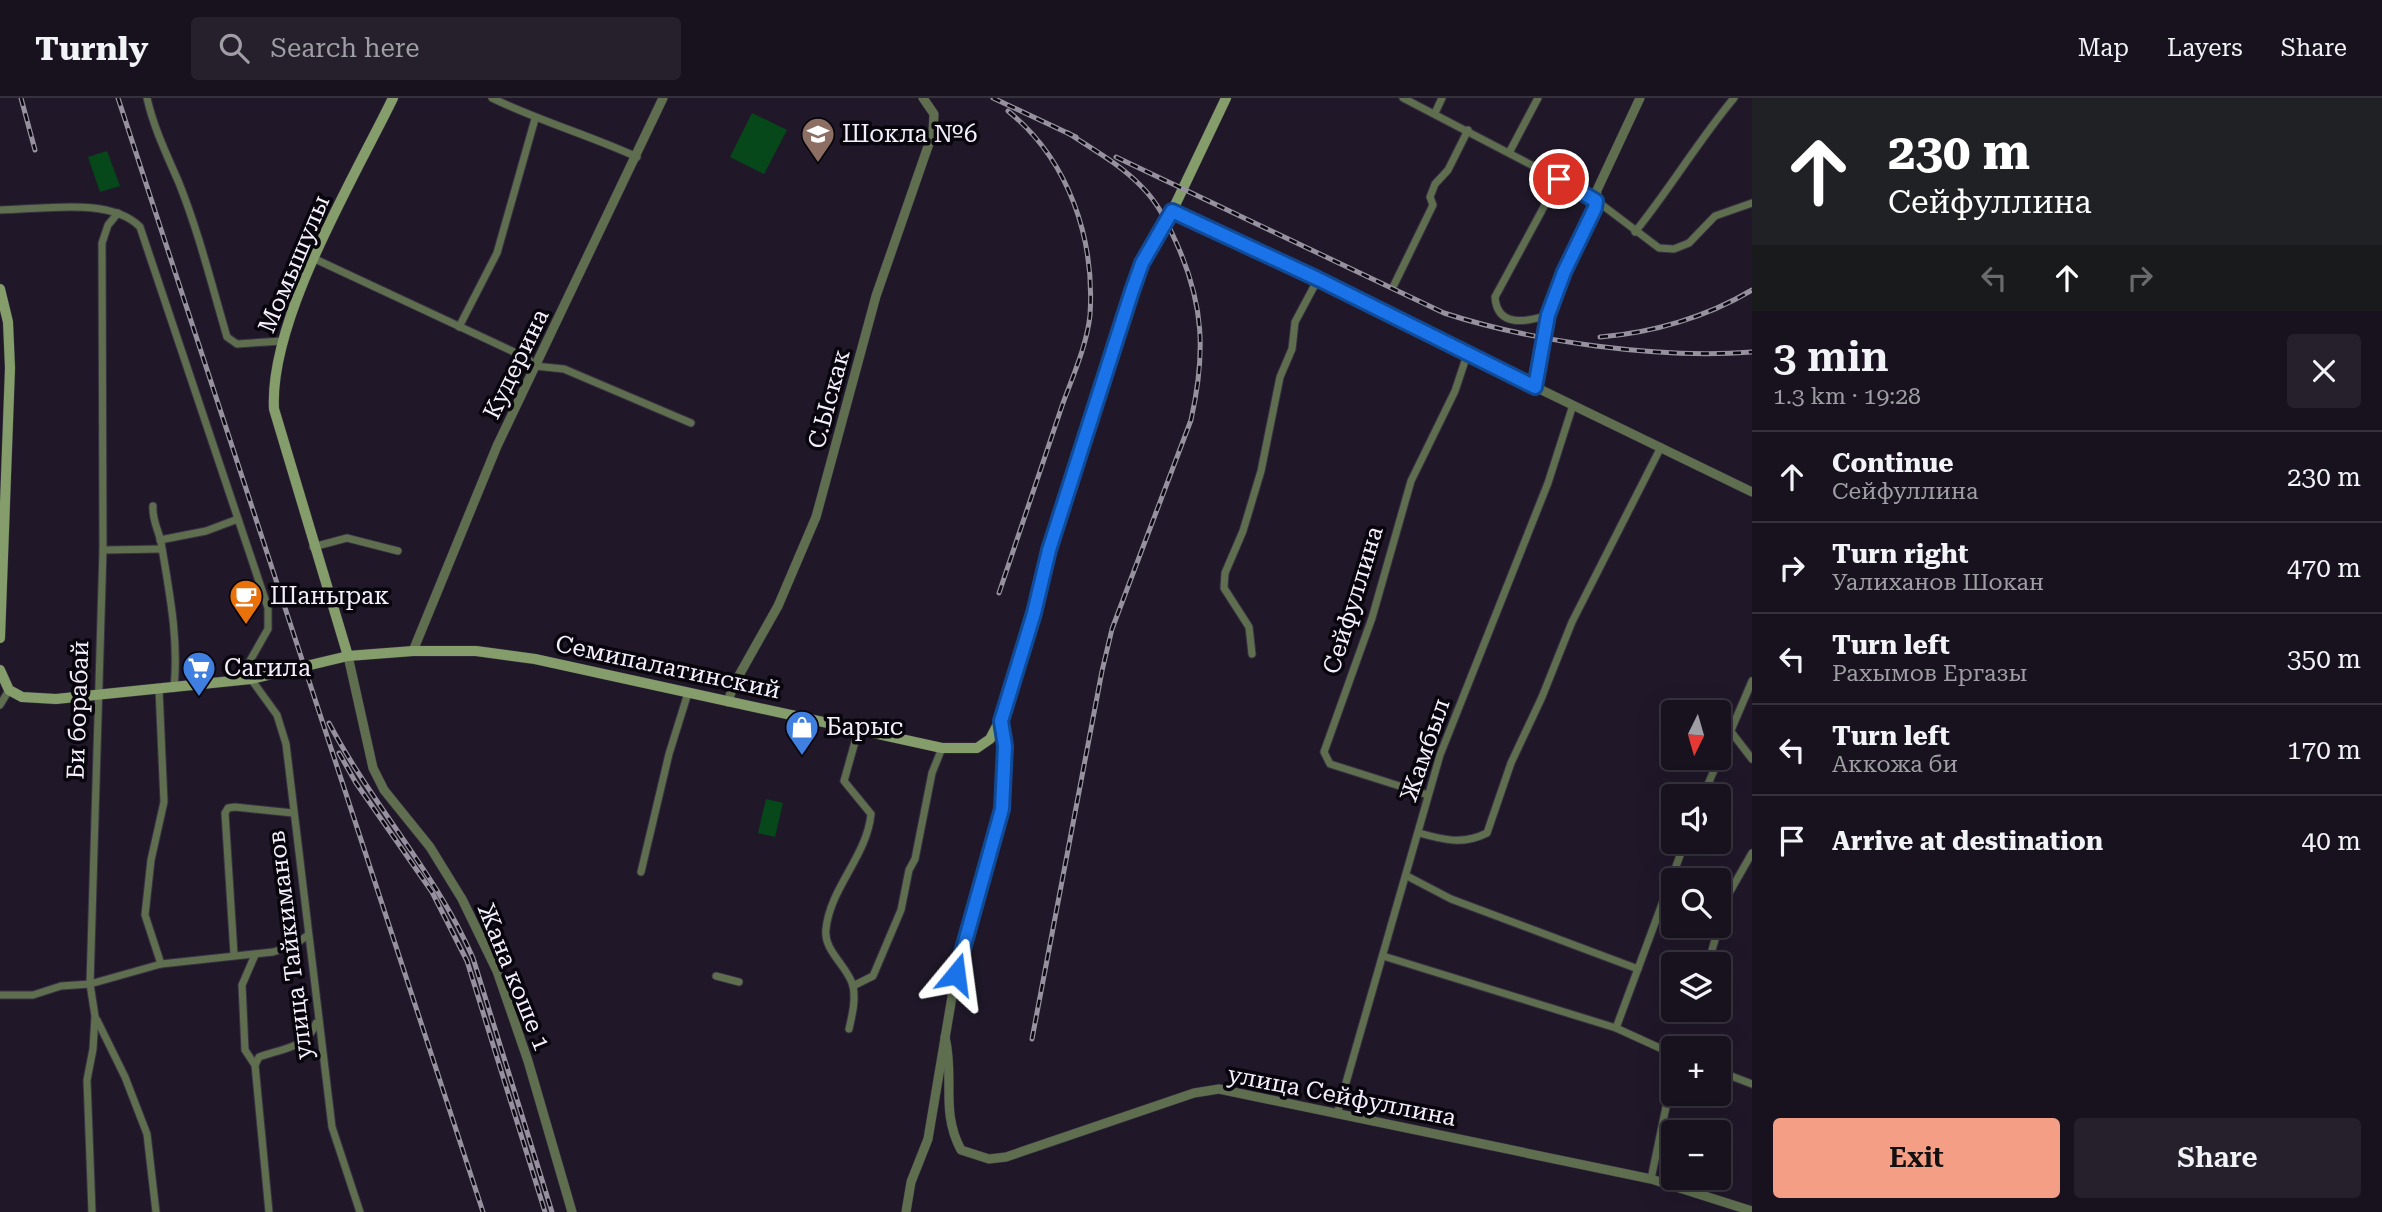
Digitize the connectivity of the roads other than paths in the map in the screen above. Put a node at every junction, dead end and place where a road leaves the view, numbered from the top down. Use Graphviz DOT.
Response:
graph roads {
  1 [pos="146,98"];
  2 [pos="393,98"];
  3 [pos="492,98"];
  4 [pos="663,98"];
  5 [pos="923,98"];
  6 [pos="1226,98"];
  7 [pos="1403,98"];
  8 [pos="1442,98"];
  9 [pos="1538,98"];
  10 [pos="1640,98"];
  11 [pos="1734,98"];
  12 [pos="1435,113"];
  13 [pos="535,119"];
  14 [pos="1468,130"];
  15 [pos="1510,151"];
  16 [pos="637,157"];
  17 [pos="1559,179"];
  18 [pos="1596,201"];
  19 [pos="1752,203"];
  20 [pos="0,210"];
  21 [pos="1172,211"];
  22 [pos="118,213"];
  23 [pos="1635,232"];
  24 [pos="315,259"];
  25 [pos="1318,279"];
  26 [pos="1394,285"];
  27 [pos="0,289"];
  28 [pos="1548,315"];
  29 [pos="459,327"];
  30 [pos="282,341"];
  31 [pos="1467,355"];
  32 [pos="535,366"];
  33 [pos="5,368"];
  34 [pos="1535,387"];
  35 [pos="1573,405"];
  36 [pos="691,423"];
  37 [pos="1661,447"];
  38 [pos="1752,492"];
  39 [pos="153,506"];
  40 [pos="238,519"];
  41 [pos="160,540"];
  42 [pos="313,547"];
  43 [pos="161,549"];
  44 [pos="103,550"];
  45 [pos="398,551"];
  46 [pos="0,638"];
  47 [pos="413,651"];
  48 [pos="1252,654"];
  49 [pos="348,656"];
  50 [pos="0,670"];
  51 [pos="251,679"];
  52 [pos="239,680"];
  53 [pos="1752,681"];
  54 [pos="174,688"];
  55 [pos="159,690"];
  56 [pos="5,693"];
  57 [pos="688,694"];
  58 [pos="97,695"];
  59 [pos="728,702"];
  60 [pos="0,705"];
  61 [pos="1001,721"];
  62 [pos="858,731"];
  63 [pos="1731,733"];
  64 [pos="942,748"];
  65 [pos="1752,759"];
  66 [pos="1428,795"];
  67 [pos="293,813"];
  68 [pos="1419,833"];
  69 [pos="1752,853"];
  70 [pos="1681,854"];
  71 [pos="641,872"];
  72 [pos="1407,876"];
  73 [pos="307,935"];
  74 [pos="1712,950"];
  75 [pos="234,954"];
  76 [pos="256,955"];
  77 [pos="1384,956"];
  78 [pos="161,964"];
  79 [pos="1638,969"];
  80 [pos="716,976"];
  81 [pos="739,982"];
  82 [pos="90,984"];
  83 [pos="853,986"];
  84 [pos="0,995"];
  85 [pos="95,1016"];
  86 [pos="318,1016"];
  87 [pos="1616,1028"];
  88 [pos="849,1029"];
  89 [pos="945,1037"];
  90 [pos="1661,1049"];
  91 [pos="255,1065"];
  92 [pos="1731,1075"];
  93 [pos="1752,1084"];
  94 [pos="1667,1106"];
  95 [pos="1337,1114"];
  96 [pos="1651,1179"];
  97 [pos="92,1212"];
  98 [pos="156,1212"];
  99 [pos="269,1212"];
  100 [pos="360,1212"];
  101 [pos="572,1212"];
  102 [pos="906,1212"];
  103 [pos="1752,1212"];
  1 -- 30 [label="street"];
  2 -- 24 [label="main road, Момышулы"];
  3 -- 13 [label="street"];
  4 -- 16 [label="street, Кудерина"];
  5 -- 59 [label="street, С.Ыскак"];
  6 -- 21 [label="main road"];
  7 -- 12 [label="street"];
  8 -- 12 [label="street"];
  9 -- 15 [label="street"];
  10 -- 18 [label="street"];
  11 -- 23 [label="street"];
  12 -- 14 [label="street"];
  13 -- 16 [label="street"];
  13 -- 29 [label="street"];
  14 -- 15 [label="street"];
  14 -- 26 [label="street"];
  15 -- 17 [label="street"];
  16 -- 32 [label="street, Кудерина"];
  17 -- 18 [label="street"];
  17 -- 28 [label="street"];
  18 -- 23 [label="street"];
  18 -- 28 [label="street"];
  19 -- 23 [label="street"];
  20 -- 22 [label="street"];
  21 -- 25 [label="street"];
  21 -- 61 [label="main road"];
  22 -- 40 [label="street"];
  22 -- 44 [label="street, Би борабай"];
  24 -- 29 [label="street"];
  24 -- 30 [label="main road, Момышулы"];
  25 -- 31 [label="street"];
  25 -- 48 [label="street"];
  27 -- 33 [label="main road"];
  28 -- 34 [label="street"];
  29 -- 32 [label="street"];
  30 -- 42 [label="main road, Момышулы"];
  31 -- 34 [label="street"];
  31 -- 66 [label="street, Сейфуллина"];
  32 -- 36 [label="street"];
  32 -- 47 [label="street, Кудерина"];
  33 -- 46 [label="main road"];
  34 -- 35 [label="street"];
  35 -- 37 [label="street"];
  35 -- 66 [label="street, Жамбыл"];
  37 -- 38 [label="street"];
  37 -- 68 [label="street"];
  39 -- 41 [label="street"];
  40 -- 41 [label="street"];
  40 -- 52 [label="street"];
  41 -- 43 [label="street"];
  42 -- 45 [label="street"];
  42 -- 49 [label="main road, Момышулы"];
  43 -- 44 [label="street"];
  43 -- 54 [label="street"];
  44 -- 58 [label="street, Би борабай"];
  47 -- 49 [label="main road, Семипалатинский"];
  47 -- 57 [label="main road, Семипалатинский"];
  49 -- 51 [label="main road, Семипалатинский"];
  49 -- 101 [label="street, Жана коше 1"];
  50 -- 56 [label="main road"];
  51 -- 52 [label="main road, Семипалатинский"];
  51 -- 67 [label="street, улица Тайкиманов"];
  52 -- 54 [label="main road, Семипалатинский"];
  53 -- 63 [label="street"];
  54 -- 55 [label="main road, Семипалатинский"];
  55 -- 58 [label="main road, Семипалатинский"];
  55 -- 78 [label="street"];
  56 -- 58 [label="main road, Семипалатинский"];
  56 -- 60 [label="street"];
  57 -- 59 [label="main road, Семипалатинский"];
  57 -- 71 [label="street"];
  58 -- 82 [label="street, Би борабай"];
  59 -- 62 [label="main road, Семипалатинский"];
  61 -- 64 [label="main road, Семипалатинский"];
  61 -- 89 [label="street, улица Сейфуллина"];
  62 -- 64 [label="main road, Семипалатинский"];
  62 -- 83 [label="street"];
  63 -- 65 [label="street"];
  64 -- 83 [label="street"];
  66 -- 68 [label="street, Жамбыл"];
  67 -- 73 [label="street, улица Тайкиманов"];
  67 -- 75 [label="street"];
  68 -- 72 [label="street, Жамбыл"];
  69 -- 74 [label="street"];
  70 -- 79 [label="street"];
  72 -- 77 [label="street, Жамбыл"];
  72 -- 79 [label="street"];
  73 -- 76 [label="street"];
  73 -- 86 [label="street, улица Тайкиманов"];
  75 -- 76 [label="street"];
  75 -- 78 [label="street"];
  76 -- 91 [label="street, улица Тайкиманов"];
  77 -- 87 [label="street"];
  77 -- 95 [label="street, Жамбыл"];
  78 -- 82 [label="street"];
  79 -- 87 [label="street"];
  80 -- 81 [label="street"];
  82 -- 84 [label="street"];
  82 -- 85 [label="street, Би борабай"];
  83 -- 88 [label="street"];
  85 -- 97 [label="street, Би борабай"];
  85 -- 98 [label="street"];
  86 -- 91 [label="street"];
  86 -- 100 [label="street, улица Тайкиманов"];
  87 -- 90 [label="street"];
  89 -- 95 [label="street, улица Сейфуллина"];
  89 -- 102 [label="street, улица Сейфуллина"];
  91 -- 99 [label="street, улица Тайкиманов"];
  92 -- 93 [label="street"];
  94 -- 96 [label="street"];
  95 -- 96 [label="street, улица Сейфуллина"];
  96 -- 103 [label="street, улица Сейфуллина"];
}
